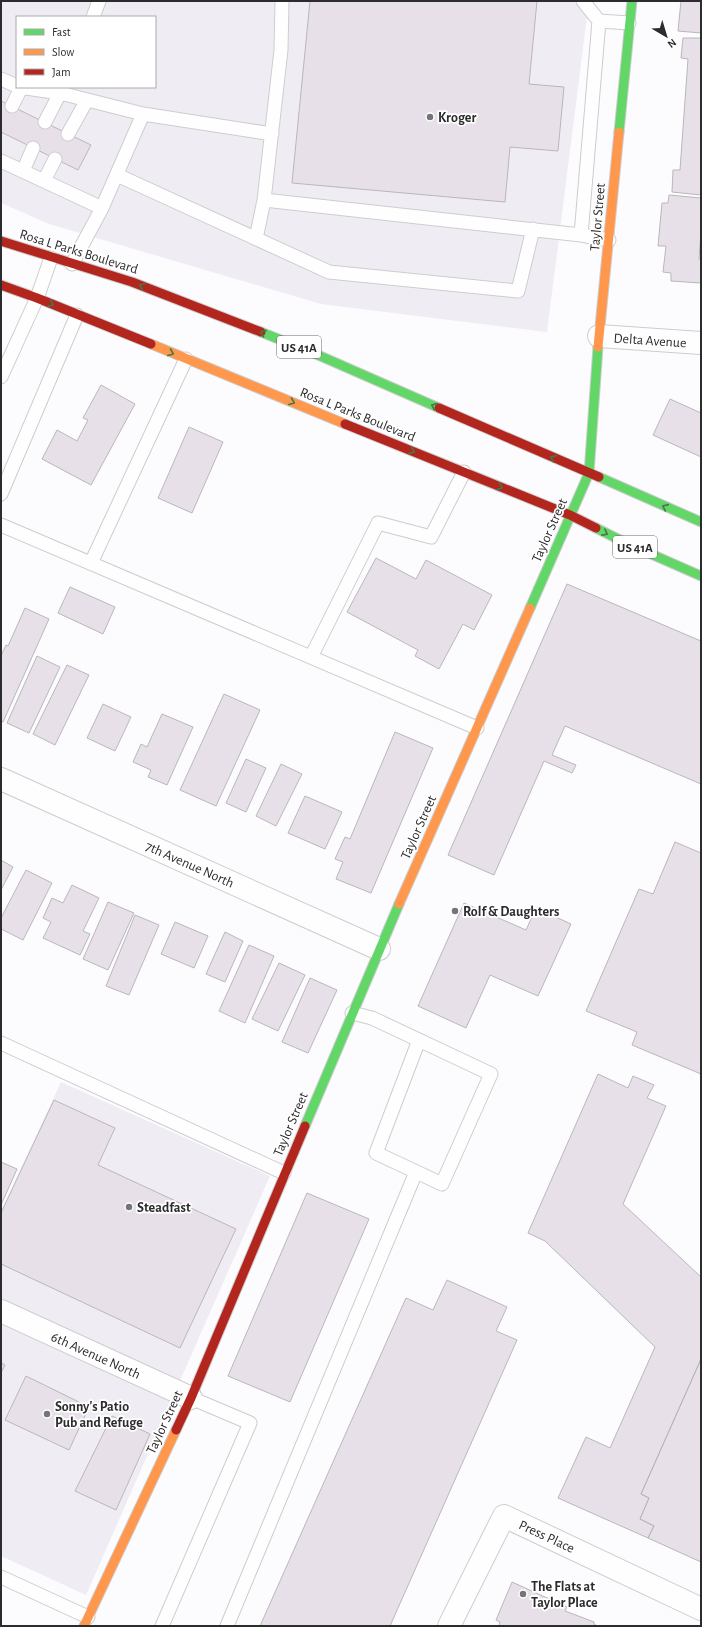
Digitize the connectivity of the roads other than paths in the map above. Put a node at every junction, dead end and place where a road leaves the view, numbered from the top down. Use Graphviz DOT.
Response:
graph roads {
  1 [pos="99,1"];
  2 [pos="282,1"];
  3 [pos="583,1"];
  4 [pos="632,1"];
  5 [pos="93,16"];
  6 [pos="599,21"];
  7 [pos="629,23"];
  8 [pos="1,79"];
  9 [pos="16,86"];
  10 [pos="19,88"];
  11 [pos="33,88"];
  12 [pos="62,90"];
  13 [pos="87,100"];
  14 [pos="12,106"];
  15 [pos="143,114"];
  16 [pos="45,122"];
  17 [pos="68,134"];
  18 [pos="272,134"];
  19 [pos="34,148"];
  20 [pos="55,159"];
  21 [pos="1,160"];
  22 [pos="23,171"];
  23 [pos="116,175"];
  24 [pos="44,181"];
  25 [pos="264,200"];
  26 [pos="102,208"];
  27 [pos="533,229"];
  28 [pos="581,235"];
  29 [pos="256,239"];
  30 [pos="609,240"];
  31 [pos="1,241"];
  32 [pos="51,258"];
  33 [pos="72,264"];
  34 [pos="1,286"];
  35 [pos="37,298"];
  36 [pos="77,314"];
  37 [pos="599,336"];
  38 [pos="701,343"];
  39 [pos="186,359"];
  40 [pos="1,377"];
  41 [pos="464,472"];
  42 [pos="589,473"];
  43 [pos="1,494"];
  44 [pos="570,515"];
  45 [pos="701,522"];
  46 [pos="1,525"];
  47 [pos="91,563"];
  48 [pos="701,576"];
  49 [pos="311,657"];
  50 [pos="477,728"];
  51 [pos="1,779"];
  52 [pos="379,949"];
  53 [pos="352,1013"];
  54 [pos="419,1040"];
  55 [pos="1,1043"];
  56 [pos="416,1172"];
  57 [pos="284,1174"];
  58 [pos="1,1311"];
  59 [pos="192,1398"];
  60 [pos="1,1577"];
  61 [pos="701,1608"];
  62 [pos="86,1622"];
  63 [pos="162,1626"];
  64 [pos="227,1626"];
  65 [pos="449,1626"];
  1 -- 5 [label="lane"];
  2 -- 18 [label="lane"];
  3 -- 6 [label="lane"];
  4 -- 7 [label="street, Taylor Street"];
  6 -- 7 [label="lane"];
  6 -- 28 [label="lane"];
  7 -- 30 [label="street, Taylor Street"];
  8 -- 9 [label="lane"];
  10 -- 14 [label="lane"];
  11 -- 12 [label="lane"];
  12 -- 13 [label="lane"];
  12 -- 16 [label="lane"];
  13 -- 15 [label="lane"];
  13 -- 17 [label="lane"];
  15 -- 18 [label="lane"];
  15 -- 23 [label="lane"];
  18 -- 25 [label="lane"];
  19 -- 22 [label="lane"];
  20 -- 24 [label="lane"];
  21 -- 22 [label="lane"];
  22 -- 24 [label="lane"];
  23 -- 26 [label="lane"];
  23 -- 29 [label="lane"];
  24 -- 26 [label="lane"];
  25 -- 27 [label="lane"];
  25 -- 29 [label="lane"];
  26 -- 33 [label="lane"];
  27 -- 28 [label="lane"];
  27 -- 29 [label="lane"];
  28 -- 30 [label="lane"];
  30 -- 37 [label="street, Taylor Street"];
  31 -- 32 [label="street, Rosa L Parks Boulevard / US 41A"];
  32 -- 33 [label="street, Rosa L Parks Boulevard / US 41A"];
  32 -- 35 [label="lane"];
  42 -- 33 [label="street, Rosa L Parks Boulevard / US 41A, one-way"];
  34 -- 35 [label="street, Rosa L Parks Boulevard / US 41A"];
  35 -- 36 [label="street, Rosa L Parks Boulevard / US 41A, one-way"];
  35 -- 40 [label="lane"];
  36 -- 39 [label="street, Rosa L Parks Boulevard / US 41A, one-way"];
  36 -- 43 [label="lane"];
  37 -- 38 [label="street, Delta Avenue"];
  37 -- 42 [label="street, Taylor Street"];
  39 -- 41 [label="street, Rosa L Parks Boulevard / US 41A, one-way"];
  39 -- 47 [label="lane"];
  41 -- 44 [label="street, Rosa L Parks Boulevard / US 41A, one-way"];
  41 -- 49 [label="lane"];
  42 -- 44 [label="street, Taylor Street"];
  45 -- 42 [label="street, Rosa L Parks Boulevard / US 41A, one-way"];
  44 -- 48 [label="street, Rosa L Parks Boulevard / US 41A, one-way"];
  44 -- 50 [label="street, Taylor Street"];
  46 -- 47 [label="lane"];
  47 -- 49 [label="lane"];
  49 -- 50 [label="lane"];
  50 -- 52 [label="street, Taylor Street"];
  51 -- 52 [label="street, 7th Avenue North"];
  52 -- 53 [label="street, Taylor Street"];
  53 -- 54 [label="lane"];
  53 -- 57 [label="street, Taylor Street"];
  54 -- 56 [label="lane"];
  54 -- 56 [label="lane"];
  55 -- 57 [label="lane"];
  56 -- 64 [label="lane"];
  57 -- 59 [label="street, Taylor Street"];
  58 -- 59 [label="street, 6th Avenue North"];
  59 -- 62 [label="street, Taylor Street"];
  59 -- 63 [label="lane"];
  60 -- 62 [label="lane"];
  61 -- 65 [label="street, Press Place"];
}
